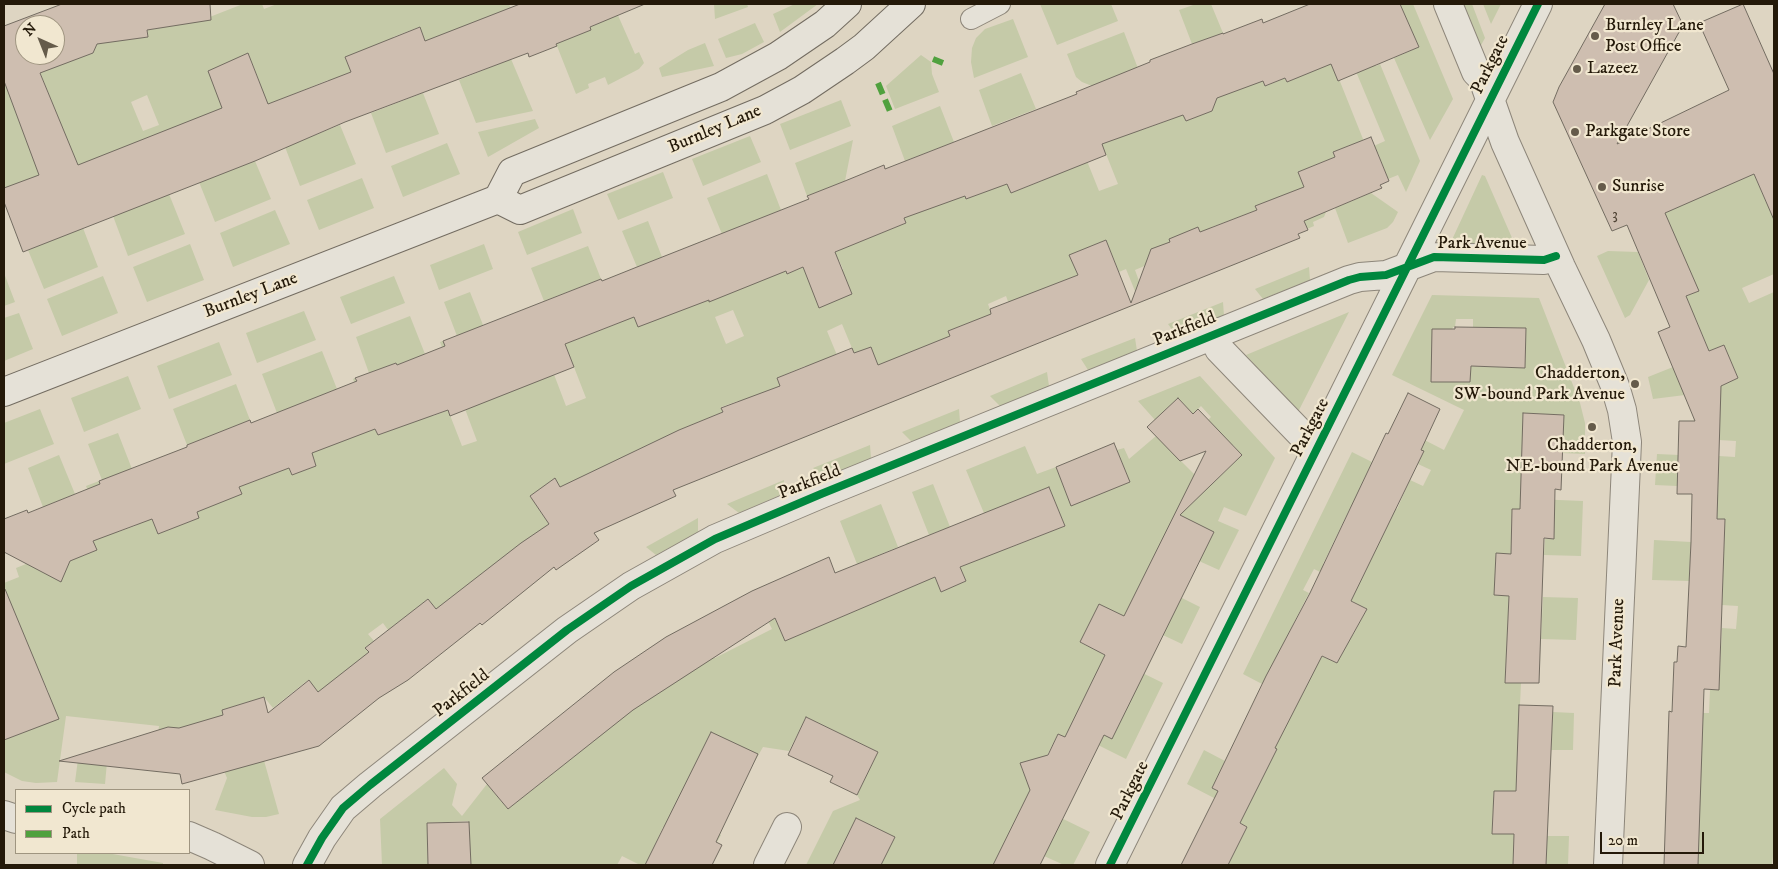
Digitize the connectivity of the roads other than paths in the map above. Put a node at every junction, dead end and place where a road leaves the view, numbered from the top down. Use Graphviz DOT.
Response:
graph roads {
  1 [pos="847,4"];
  2 [pos="910,4"];
  3 [pos="1000,4"];
  4 [pos="1448,4"];
  5 [pos="1538,4"];
  6 [pos="971,19"];
  7 [pos="1491,101"];
  8 [pos="498,199"];
  9 [pos="1556,256"];
  10 [pos="1408,267"];
  11 [pos="1214,334"];
  12 [pos="4,392"];
  13 [pos="1318,445"];
  14 [pos="787,827"];
  15 [pos="190,836"];
  16 [pos="250,865"];
  17 [pos="307,865"];
  18 [pos="768,865"];
  19 [pos="1110,865"];
  20 [pos="1608,865"];
  1 -- 8 [label="street, Burnley Lane"];
  2 -- 8 [label="street, Burnley Lane"];
  3 -- 6 [label="lane"];
  4 -- 7 [label="street, Park Avenue"];
  5 -- 7 [label="street, Parkgate"];
  7 -- 9 [label="street, Park Avenue"];
  7 -- 10 [label="street, Parkgate"];
  8 -- 12 [label="street, Burnley Lane"];
  9 -- 10 [label="street, Park Avenue"];
  9 -- 20 [label="street, Park Avenue"];
  10 -- 11 [label="street, Parkfield"];
  10 -- 13 [label="street, Parkgate"];
  11 -- 13 [label="street, Parkgate"];
  11 -- 17 [label="street, Parkfield"];
  13 -- 19 [label="street, Parkgate"];
  14 -- 18 [label="street"];
  15 -- 16 [label="street"];
}
